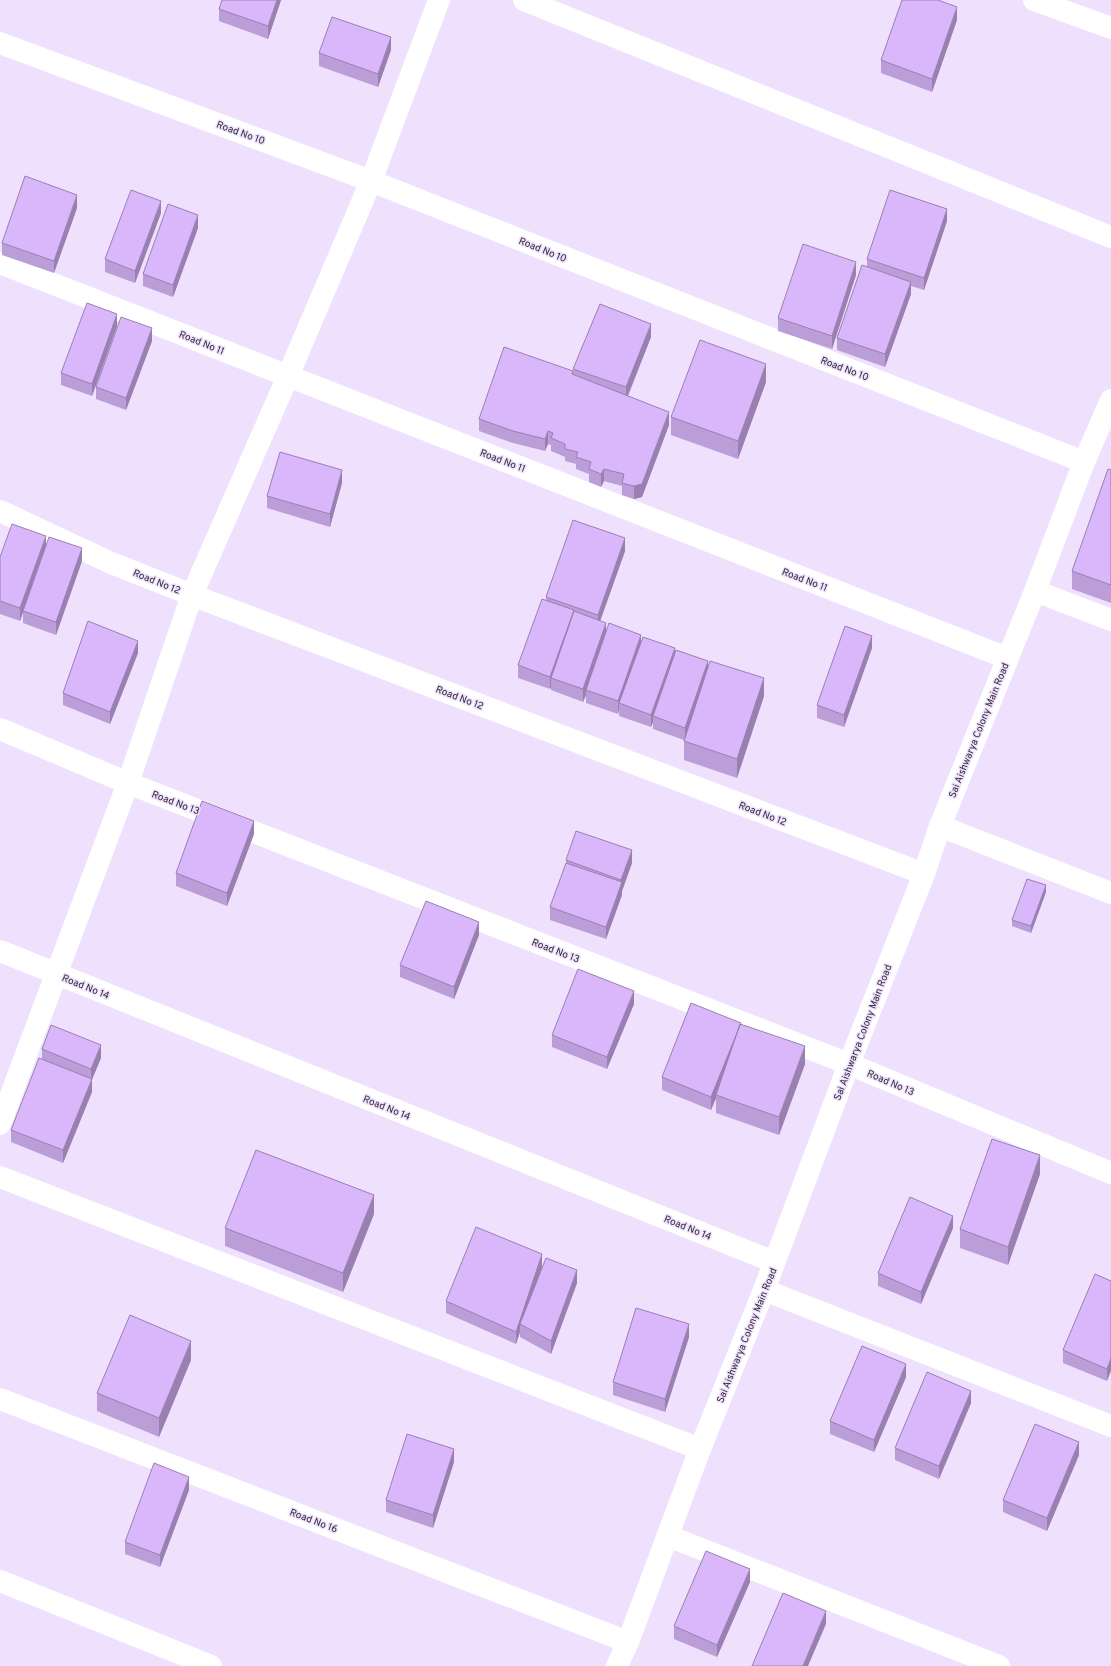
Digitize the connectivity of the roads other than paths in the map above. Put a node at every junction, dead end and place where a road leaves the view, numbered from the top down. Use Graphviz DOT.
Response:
graph roads {
  1 [pos="438,0"];
  2 [pos="524,0"];
  3 [pos="1034,0"];
  4 [pos="1111,28"];
  5 [pos="0,43"];
  6 [pos="371,181"];
  7 [pos="1111,237"];
  8 [pos="0,262"];
  9 [pos="288,376"];
  10 [pos="1111,400"];
  11 [pos="1084,462"];
  12 [pos="0,511"];
  13 [pos="1035,591"];
  14 [pos="192,595"];
  15 [pos="1111,620"];
  16 [pos="1007,658"];
  17 [pos="0,729"];
  18 [pos="128,783"];
  19 [pos="940,826"];
  20 [pos="924,874"];
  21 [pos="1111,893"];
  22 [pos="0,951"];
  23 [pos="56,974"];
  24 [pos="849,1064"];
  25 [pos="0,1124"];
  26 [pos="1111,1173"];
  27 [pos="0,1177"];
  28 [pos="774,1262"];
  29 [pos="764,1290"];
  30 [pos="0,1399"];
  31 [pos="1111,1426"];
  32 [pos="700,1449"];
  33 [pos="668,1536"];
  34 [pos="0,1581"];
  35 [pos="628,1642"];
  36 [pos="211,1666"];
  37 [pos="617,1666"];
  38 [pos="999,1666"];
  1 -- 6 [label="street"];
  2 -- 7 [label="street"];
  3 -- 4 [label="street"];
  5 -- 6 [label="street, Road No 10"];
  6 -- 9 [label="street"];
  6 -- 11 [label="street, Road No 10"];
  8 -- 9 [label="street, Road No 11"];
  9 -- 14 [label="street"];
  9 -- 16 [label="street, Road No 11"];
  10 -- 11 [label="street, Sai Aishwarya Colony Main Road"];
  11 -- 13 [label="street, Sai Aishwarya Colony Main Road"];
  12 -- 14 [label="street, Road No 12"];
  13 -- 15 [label="street"];
  13 -- 16 [label="street, Sai Aishwarya Colony Main Road"];
  14 -- 18 [label="street"];
  14 -- 20 [label="street, Road No 12"];
  16 -- 19 [label="street, Sai Aishwarya Colony Main Road"];
  17 -- 18 [label="street, Road No 13"];
  18 -- 23 [label="street"];
  18 -- 24 [label="street, Road No 13"];
  19 -- 20 [label="street, Sai Aishwarya Colony Main Road"];
  19 -- 21 [label="street"];
  20 -- 24 [label="street, Sai Aishwarya Colony Main Road"];
  22 -- 23 [label="street, Road No 14"];
  23 -- 25 [label="street"];
  23 -- 28 [label="street, Road No 14"];
  24 -- 26 [label="street, Road No 13"];
  24 -- 28 [label="street, Sai Aishwarya Colony Main Road"];
  27 -- 32 [label="street"];
  28 -- 29 [label="street, Sai Aishwarya Colony Main Road"];
  29 -- 31 [label="street"];
  29 -- 32 [label="street, Sai Aishwarya Colony Main Road"];
  30 -- 35 [label="street, Road No 16"];
  32 -- 33 [label="street, Sai Aishwarya Colony Main Road"];
  33 -- 35 [label="street, Sai Aishwarya Colony Main Road"];
  33 -- 38 [label="street"];
  34 -- 36 [label="street"];
  35 -- 37 [label="street, Sai Aishwarya Colony Main Road"];
}
